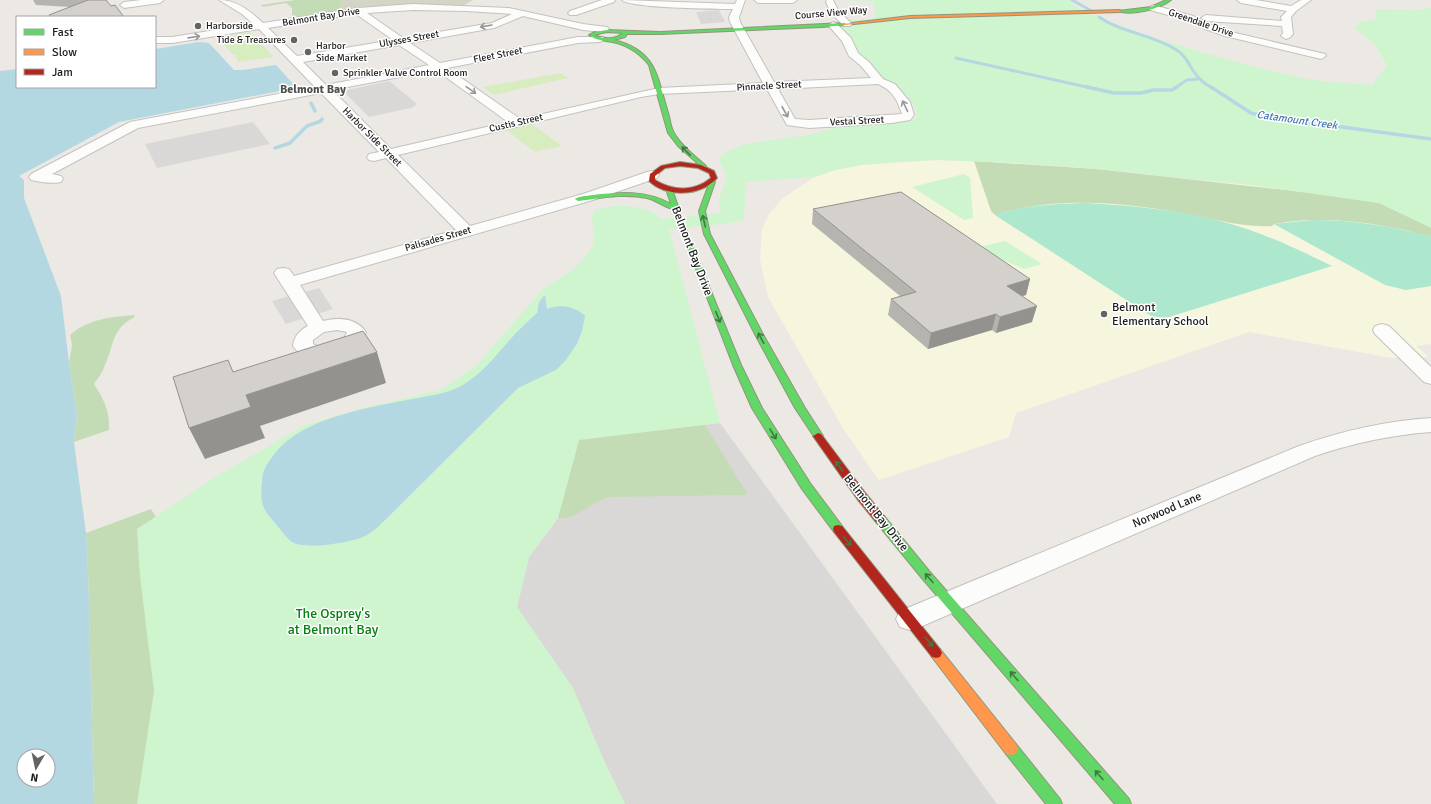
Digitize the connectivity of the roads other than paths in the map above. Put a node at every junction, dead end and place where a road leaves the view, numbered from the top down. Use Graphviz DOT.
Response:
graph roads {
  1 [pos="160,0"];
  2 [pos="223,0"];
  3 [pos="477,0"];
  4 [pos="611,0"];
  5 [pos="626,0"];
  6 [pos="758,0"];
  7 [pos="793,0"];
  8 [pos="1169,0"];
  9 [pos="1241,0"];
  10 [pos="1307,0"];
  11 [pos="830,2"];
  12 [pos="122,3"];
  13 [pos="740,3"];
  14 [pos="466,8"];
  15 [pos="1153,8"];
  16 [pos="1294,9"];
  17 [pos="358,11"];
  18 [pos="131,13"];
  19 [pos="523,13"];
  20 [pos="572,13"];
  21 [pos="1190,18"];
  22 [pos="847,24"];
  23 [pos="1287,24"];
  24 [pos="833,25"];
  25 [pos="262,27"];
  26 [pos="583,27"];
  27 [pos="739,30"];
  28 [pos="656,34"];
  29 [pos="600,35"];
  30 [pos="623,35"];
  31 [pos="156,40"];
  32 [pos="400,41"];
  33 [pos="1272,44"];
  34 [pos="630,45"];
  35 [pos="1321,56"];
  36 [pos="294,60"];
  37 [pos="438,67"];
  38 [pos="879,81"];
  39 [pos="770,86"];
  40 [pos="323,89"];
  41 [pos="659,91"];
  42 [pos="518,123"];
  43 [pos="671,133"];
  44 [pos="671,146"];
  45 [pos="389,153"];
  46 [pos="374,157"];
  47 [pos="666,157"];
  48 [pos="704,167"];
  49 [pos="655,172"];
  50 [pos="56,179"];
  51 [pos="712,182"];
  52 [pos="666,189"];
  53 [pos="583,198"];
  54 [pos="677,213"];
  55 [pos="466,231"];
  56 [pos="319,328"];
  57 [pos="1382,330"];
  58 [pos="1431,378"];
  59 [pos="1431,426"];
  60 [pos="950,602"];
  61 [pos="910,619"];
  62 [pos="1055,804"];
  63 [pos="1124,804"];
  1 -- 12 [label="street"];
  2 -- 25 [label="street, Harbor Side Street"];
  3 -- 14 [label="street"];
  4 -- 20 [label="street"];
  5 -- 13 [label="street"];
  6 -- 7 [label="street"];
  8 -- 15 [label="street, Course View Way"];
  9 -- 16 [label="street"];
  10 -- 16 [label="street"];
  11 -- 22 [label="street"];
  12 -- 18 [label="street"];
  13 -- 27 [label="street"];
  14 -- 17 [label="street, Belmont Bay Drive"];
  14 -- 19 [label="street, Belmont Bay Drive"];
  15 -- 21 [label="street, Greendale Drive"];
  15 -- 22 [label="street, Course View Way"];
  16 -- 23 [label="street"];
  17 -- 25 [label="street, Belmont Bay Drive"];
  17 -- 32 [label="street"];
  19 -- 26 [label="street, Belmont Bay Drive"];
  19 -- 32 [label="street, Ulysses Street, one-way"];
  21 -- 23 [label="street"];
  21 -- 33 [label="street, Greendale Drive"];
  22 -- 24 [label="street, Course View Way"];
  23 -- 33 [label="street"];
  24 -- 27 [label="street, Course View Way"];
  24 -- 38 [label="street, Vestal Street"];
  31 -- 25 [label="street, Belmont Bay Drive, one-way"];
  25 -- 36 [label="street, Harbor Side Street"];
  26 -- 29 [label="street, Belmont Bay Drive"];
  26 -- 29 [label="street, Belmont Bay Drive"];
  27 -- 28 [label="street, Course View Way"];
  27 -- 39 [label="street, Vestal Street"];
  28 -- 30 [label="street, Course View Way"];
  28 -- 34 [label="street"];
  29 -- 30 [label="street, Belmont Bay Drive"];
  29 -- 34 [label="street, Belmont Bay Drive"];
  29 -- 37 [label="street, Fleet Street"];
  30 -- 34 [label="street, Belmont Bay Drive"];
  32 -- 36 [label="street, Ulysses Street"];
  32 -- 37 [label="street"];
  33 -- 35 [label="street, Greendale Drive"];
  34 -- 41 [label="street, Belmont Bay Drive"];
  36 -- 40 [label="street, Harbor Side Street"];
  37 -- 40 [label="street, Fleet Street"];
  37 -- 42 [label="street, one-way"];
  38 -- 39 [label="street, Pinnacle Street"];
  39 -- 38 [label="street, Vestal Street, one-way"];
  39 -- 41 [label="street, Pinnacle Street"];
  40 -- 45 [label="street, Harbor Side Street"];
  40 -- 50 [label="street, Fleet Street"];
  41 -- 42 [label="street, Custis Street"];
  41 -- 43 [label="street, Belmont Bay Drive"];
  42 -- 45 [label="street, Custis Street"];
  43 -- 44 [label="street, Belmont Bay Drive"];
  48 -- 43 [label="street, Belmont Bay Drive, one-way"];
  45 -- 46 [label="street, Custis Street"];
  45 -- 55 [label="street, Harbor Side Street"];
  47 -- 49 [label="street"];
  48 -- 49 [label="street"];
  48 -- 51 [label="street, Belmont Bay Drive"];
  49 -- 52 [label="street, Belmont Bay Drive"];
  49 -- 53 [label="street, Palisades Street"];
  51 -- 52 [label="street, Belmont Bay Drive"];
  60 -- 51 [label="street, Belmont Bay Drive, one-way"];
  52 -- 53 [label="street, Palisades Street"];
  52 -- 54 [label="street, Belmont Bay Drive"];
  53 -- 54 [label="street"];
  53 -- 55 [label="street, Palisades Street"];
  54 -- 61 [label="street, Belmont Bay Drive, one-way"];
  55 -- 56 [label="street, Palisades Street"];
  57 -- 58 [label="street"];
  59 -- 60 [label="street, Norwood Lane"];
  60 -- 61 [label="street, Norwood Lane"];
  63 -- 60 [label="street, Belmont Bay Drive, one-way"];
  61 -- 62 [label="street, Belmont Bay Drive, one-way"];
}
